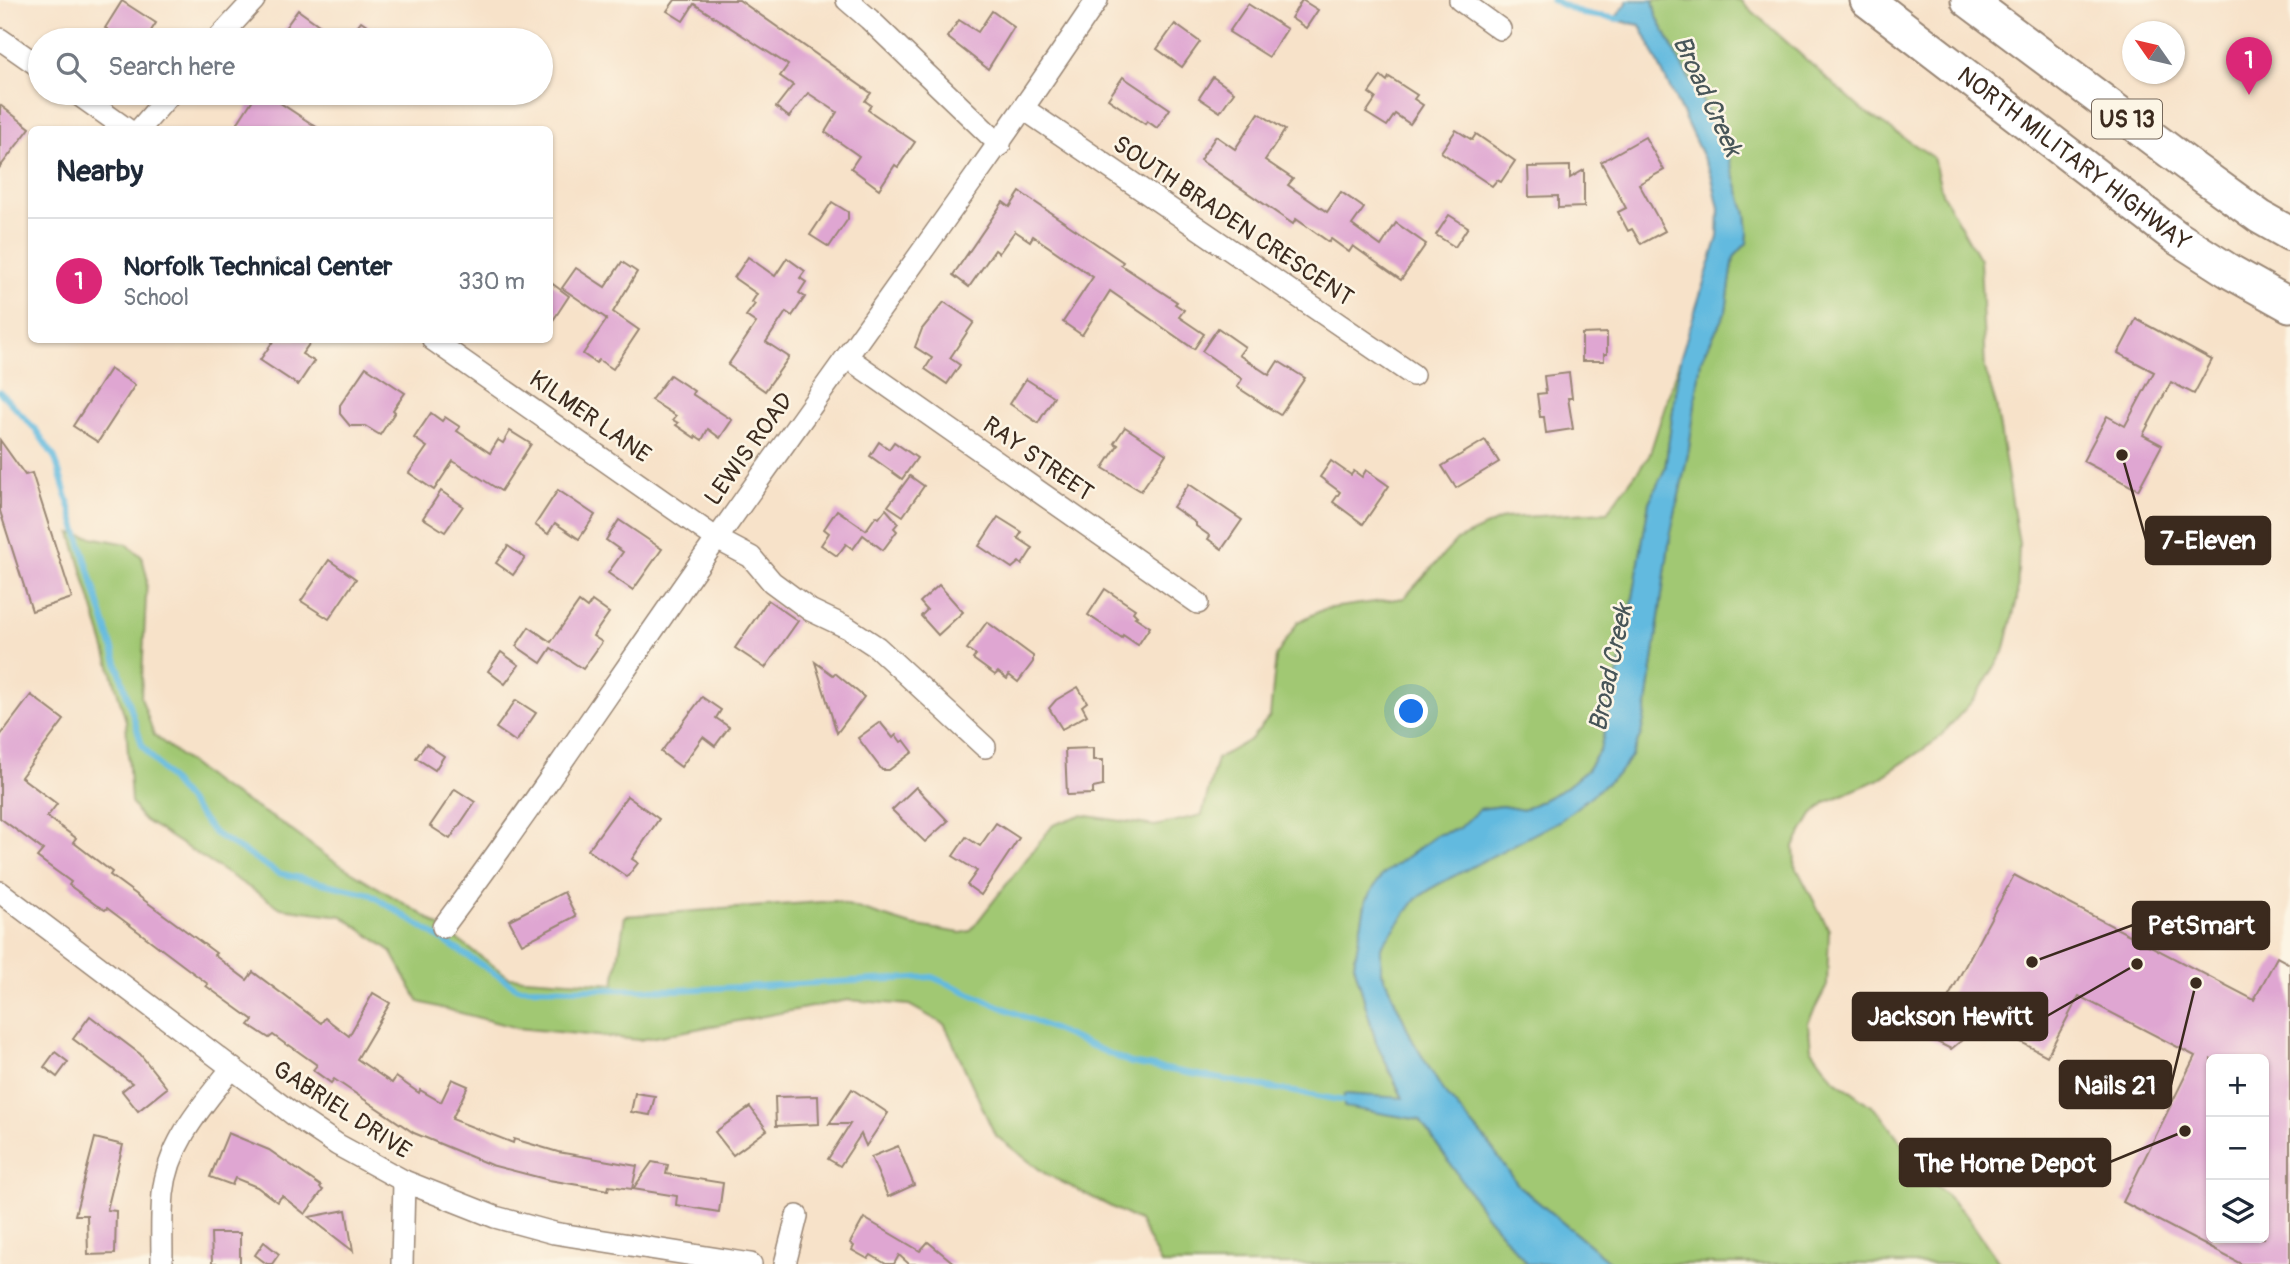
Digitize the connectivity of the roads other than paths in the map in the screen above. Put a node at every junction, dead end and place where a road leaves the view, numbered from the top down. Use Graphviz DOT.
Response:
graph roads {
  1 [pos="254,0"];
  2 [pos="847,0"];
  3 [pos="1097,0"];
  4 [pos="1460,0"];
  5 [pos="1867,0"];
  6 [pos="1968,0"];
  7 [pos="228,28"];
  8 [pos="1500,29"];
  9 [pos="0,39"];
  10 [pos="28,59"];
  11 [pos="93,105"];
  12 [pos="161,105"];
  13 [pos="1024,109"];
  14 [pos="122,126"];
  15 [pos="142,126"];
  16 [pos="1000,145"];
  17 [pos="2290,234"];
  18 [pos="2290,305"];
  19 [pos="437,343"];
  20 [pos="848,358"];
  21 [pos="1413,375"];
  22 [pos="717,539"];
  23 [pos="1198,603"];
  24 [pos="985,747"];
  25 [pos="0,892"];
  26 [pos="443,928"];
  27 [pos="232,1068"];
  28 [pos="404,1181"];
  29 [pos="797,1216"];
  30 [pos="640,1255"];
  31 [pos="162,1264"];
  32 [pos="402,1264"];
  33 [pos="751,1264"];
  34 [pos="785,1264"];
  1 -- 7 [label="street"];
  2 -- 16 [label="street"];
  3 -- 13 [label="street, LEWIS ROAD"];
  4 -- 8 [label="street"];
  5 -- 18 [label="main road, NORTH MILITARY HIGHWAY / US 13"];
  6 -- 17 [label="main road, US 13"];
  9 -- 10 [label="street"];
  11 -- 14 [label="street"];
  12 -- 15 [label="street"];
  13 -- 16 [label="street, LEWIS ROAD"];
  13 -- 21 [label="street, SOUTH BRADEN CRESCENT"];
  16 -- 20 [label="street, LEWIS ROAD"];
  19 -- 22 [label="street, KILMER LANE"];
  20 -- 22 [label="street, LEWIS ROAD"];
  20 -- 23 [label="street, RAY STREET"];
  22 -- 24 [label="street, KILMER LANE"];
  22 -- 26 [label="street, LEWIS ROAD"];
  25 -- 27 [label="street, GABRIEL DRIVE"];
  27 -- 28 [label="street, GABRIEL DRIVE"];
  27 -- 31 [label="street"];
  28 -- 30 [label="street, GABRIEL DRIVE"];
  28 -- 32 [label="street"];
  29 -- 34 [label="street"];
  30 -- 33 [label="street, GABRIEL DRIVE"];
}
